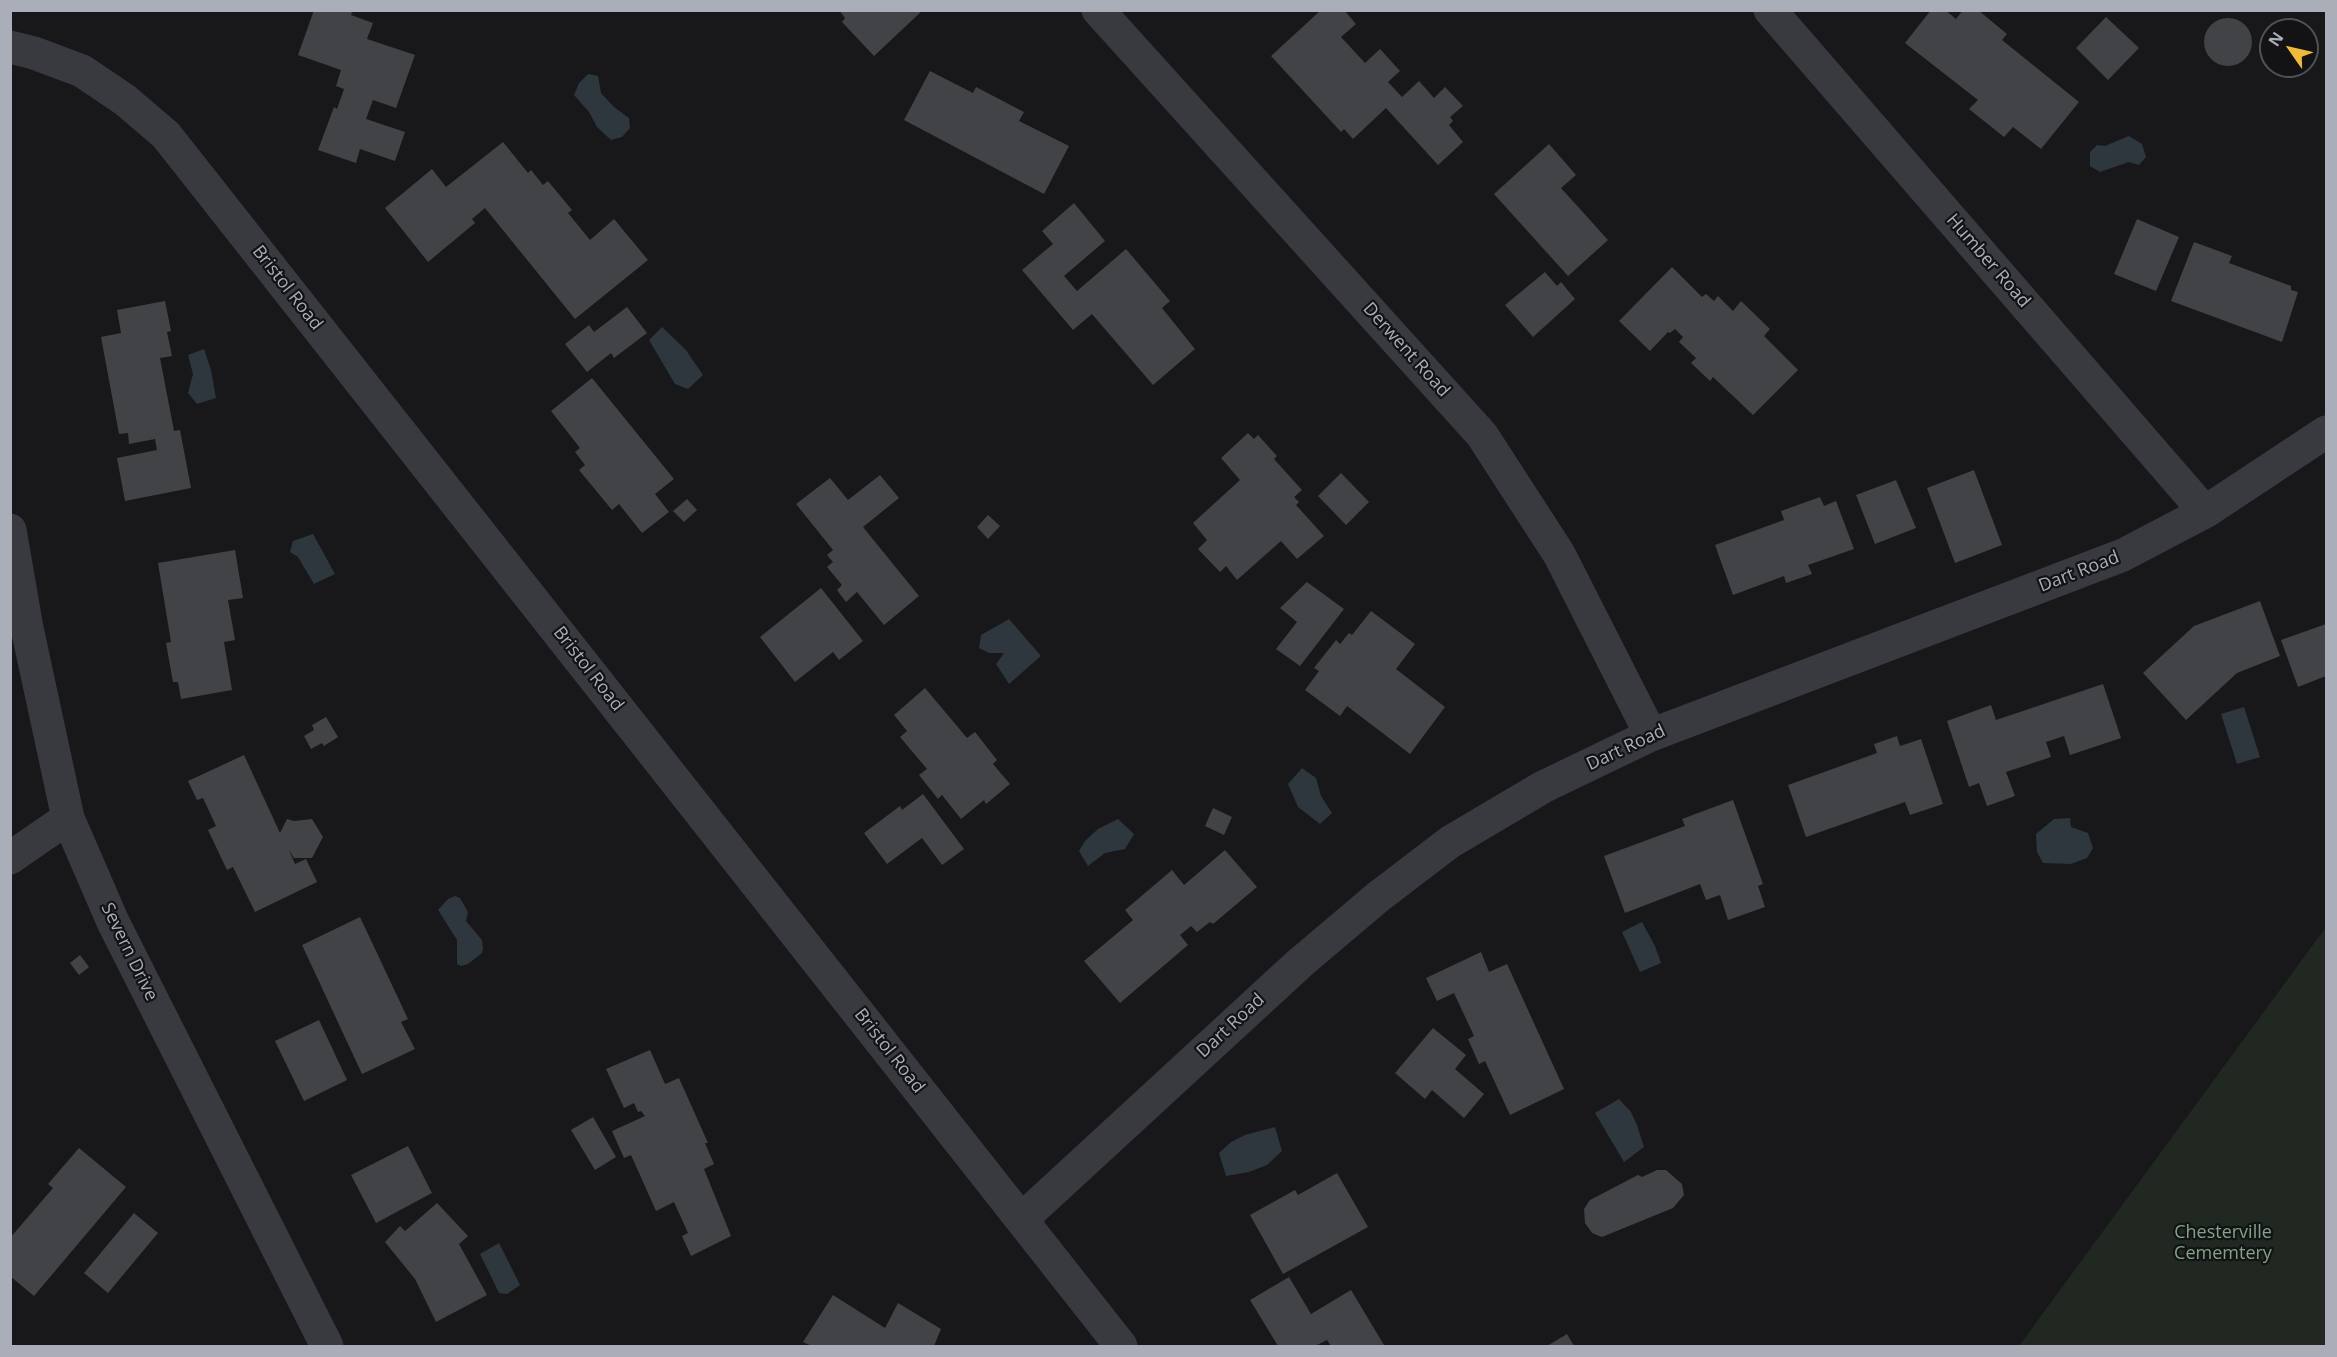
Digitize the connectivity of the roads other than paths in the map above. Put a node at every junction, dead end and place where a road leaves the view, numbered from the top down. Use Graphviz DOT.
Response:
graph roads {
  1 [pos="1098,10"];
  2 [pos="1770,10"];
  3 [pos="10,47"];
  4 [pos="2326,432"];
  5 [pos="2205,512"];
  6 [pos="10,530"];
  7 [pos="1651,735"];
  8 [pos="68,818"];
  9 [pos="10,858"];
  10 [pos="1022,1219"];
  11 [pos="327,1347"];
  12 [pos="1121,1347"];
  1 -- 7 [label="street, Derwent Road"];
  2 -- 5 [label="street, Humber Road"];
  3 -- 10 [label="street, Bristol Road"];
  4 -- 5 [label="street, Dart Road"];
  5 -- 7 [label="street, Dart Road"];
  6 -- 8 [label="street, Severn Drive"];
  7 -- 10 [label="street, Dart Road"];
  8 -- 9 [label="street"];
  8 -- 11 [label="street, Severn Drive"];
  10 -- 12 [label="street, Bristol Road"];
}
